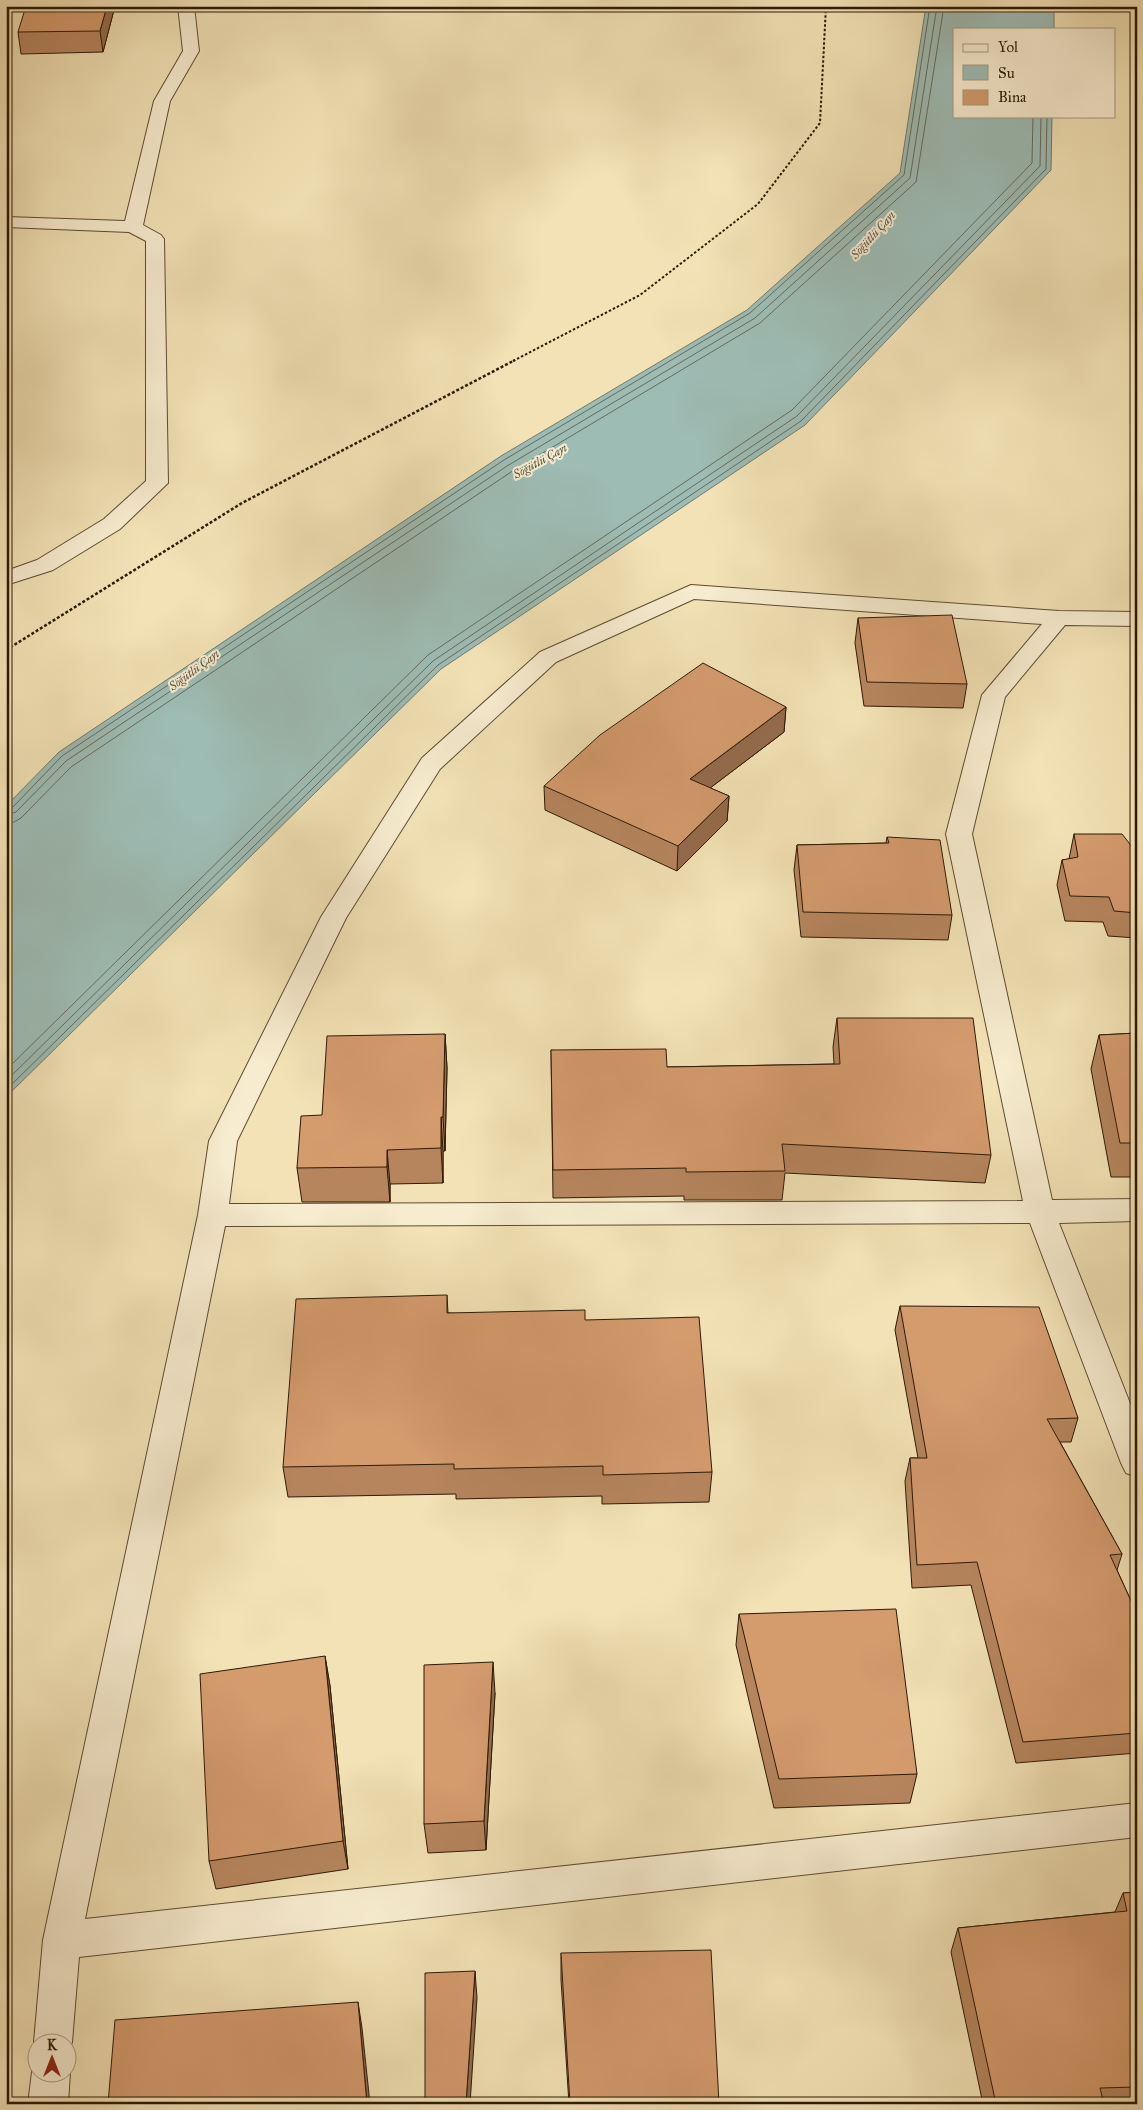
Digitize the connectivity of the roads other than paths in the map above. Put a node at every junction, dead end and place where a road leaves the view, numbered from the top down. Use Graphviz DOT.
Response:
graph roads {
  1 [pos="186,6"];
  2 [pos="6,222"];
  3 [pos="132,227"];
  4 [pos="6,578"];
  5 [pos="1059,618"];
  6 [pos="1137,619"];
  7 [pos="1137,1210"];
  8 [pos="1040,1212"];
  9 [pos="213,1215"];
  10 [pos="1137,1463"];
  11 [pos="1137,1820"];
  12 [pos="62,1940"];
  13 [pos="54,2032"];
  14 [pos="50,2082"];
  15 [pos="48,2104"];
  1 -- 3 [label="street"];
  2 -- 3 [label="street"];
  3 -- 4 [label="street"];
  5 -- 6 [label="street"];
  5 -- 8 [label="street"];
  5 -- 9 [label="street"];
  7 -- 8 [label="street"];
  8 -- 9 [label="street"];
  8 -- 10 [label="street"];
  9 -- 12 [label="street"];
  11 -- 12 [label="street"];
  12 -- 13 [label="street"];
  14 -- 15 [label="street"];
}
